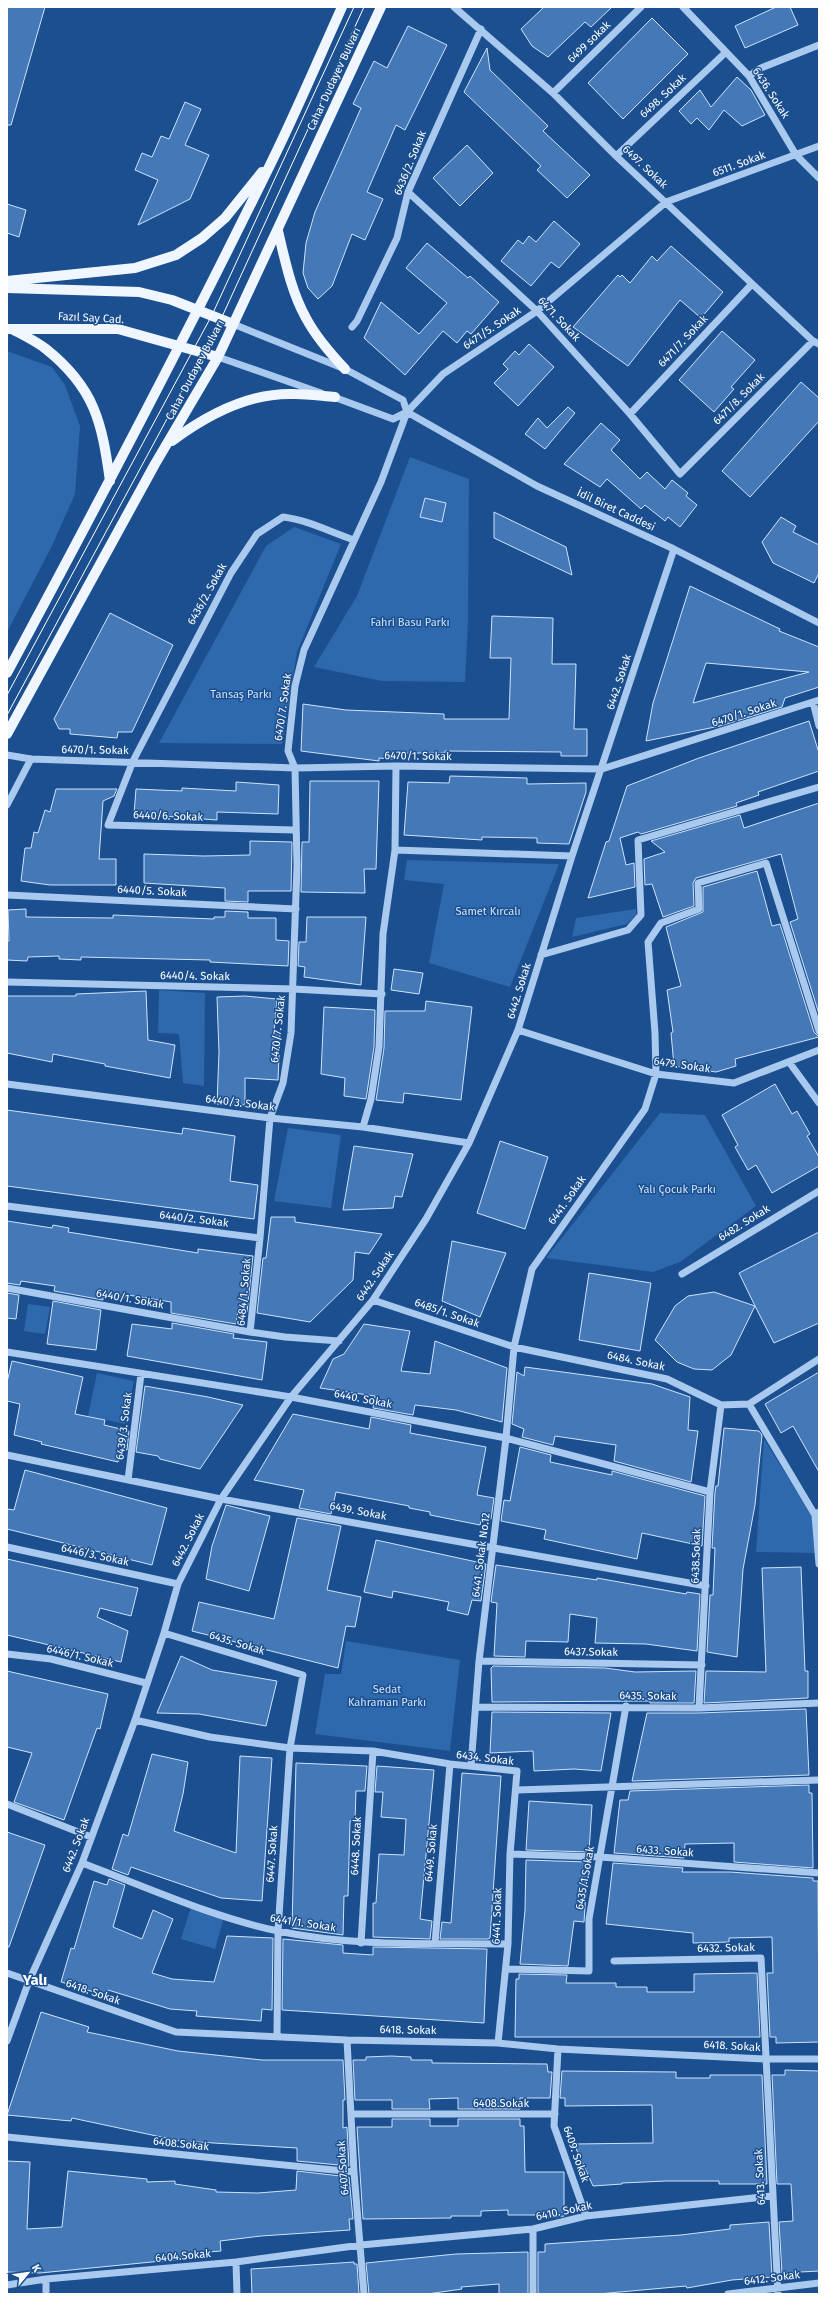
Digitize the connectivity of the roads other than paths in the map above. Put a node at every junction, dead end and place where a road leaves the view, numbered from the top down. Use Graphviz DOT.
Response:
graph roads {
  1 [pos="342,7"];
  2 [pos="381,7"];
  3 [pos="454,7"];
  4 [pos="641,7"];
  5 [pos="683,7"];
  6 [pos="481,29"];
  7 [pos="819,45"];
  8 [pos="725,53"];
  9 [pos="749,76"];
  10 [pos="553,93"];
  11 [pos="819,146"];
  12 [pos="796,155"];
  13 [pos="616,156"];
  14 [pos="273,160"];
  15 [pos="819,178"];
  16 [pos="408,192"];
  17 [pos="666,202"];
  18 [pos="278,231"];
  19 [pos="7,281"];
  20 [pos="752,284"];
  21 [pos="7,288"];
  22 [pos="197,310"];
  23 [pos="537,311"];
  24 [pos="233,324"];
  25 [pos="352,327"];
  26 [pos="9,329"];
  27 [pos="816,342"];
  28 [pos="180,345"];
  29 [pos="218,357"];
  30 [pos="345,369"];
  31 [pos="335,397"];
  32 [pos="407,412"];
  33 [pos="630,414"];
  34 [pos="168,443"];
  35 [pos="680,474"];
  36 [pos="110,481"];
  37 [pos="354,540"];
  38 [pos="674,549"];
  39 [pos="819,623"];
  40 [pos="7,673"];
  41 [pos="816,701"];
  42 [pos="819,726"];
  43 [pos="7,734"];
  44 [pos="7,755"];
  45 [pos="31,759"];
  46 [pos="133,761"];
  47 [pos="396,766"];
  48 [pos="295,768"];
  49 [pos="602,769"];
  50 [pos="819,787"];
  51 [pos="7,805"];
  52 [pos="295,830"];
  53 [pos="395,850"];
  54 [pos="572,856"];
  55 [pos="7,896"];
  56 [pos="296,909"];
  57 [pos="541,955"];
  58 [pos="7,982"];
  59 [pos="294,989"];
  60 [pos="382,994"];
  61 [pos="518,1030"];
  62 [pos="819,1031"];
  63 [pos="819,1050"];
  64 [pos="789,1062"];
  65 [pos="656,1074"];
  66 [pos="7,1084"];
  67 [pos="819,1103"];
  68 [pos="270,1118"];
  69 [pos="363,1127"];
  70 [pos="469,1143"];
  71 [pos="819,1191"];
  72 [pos="7,1206"];
  73 [pos="260,1238"];
  74 [pos="682,1274"];
  75 [pos="7,1288"];
  76 [pos="373,1300"];
  77 [pos="250,1332"];
  78 [pos="339,1341"];
  79 [pos="514,1347"];
  80 [pos="7,1353"];
  81 [pos="819,1359"];
  82 [pos="141,1374"];
  83 [pos="291,1397"];
  84 [pos="749,1404"];
  85 [pos="721,1405"];
  86 [pos="506,1438"];
  87 [pos="7,1455"];
  88 [pos="128,1480"];
  89 [pos="710,1492"];
  90 [pos="221,1498"];
  91 [pos="817,1513"];
  92 [pos="7,1547"];
  93 [pos="492,1548"];
  94 [pos="818,1553"];
  95 [pos="819,1564"];
  96 [pos="178,1584"];
  97 [pos="706,1586"];
  98 [pos="164,1633"];
  99 [pos="7,1654"];
  100 [pos="479,1661"];
  101 [pos="702,1665"];
  102 [pos="303,1675"];
  103 [pos="146,1683"];
  104 [pos="819,1703"];
  105 [pos="626,1706"];
  106 [pos="476,1707"];
  107 [pos="700,1708"];
  108 [pos="135,1720"];
  109 [pos="290,1748"];
  110 [pos="373,1751"];
  111 [pos="450,1764"];
  112 [pos="471,1766"];
  113 [pos="819,1780"];
  114 [pos="612,1788"];
  115 [pos="517,1790"];
  116 [pos="7,1804"];
  117 [pos="91,1837"];
  118 [pos="510,1854"];
  119 [pos="600,1857"];
  120 [pos="82,1864"];
  121 [pos="819,1873"];
  122 [pos="278,1931"];
  123 [pos="361,1943"];
  124 [pos="435,1943"];
  125 [pos="508,1944"];
  126 [pos="614,1962"];
  127 [pos="506,1969"];
  128 [pos="7,1973"];
  129 [pos="29,1981"];
  130 [pos="277,2036"];
  131 [pos="7,2040"];
  132 [pos="347,2040"];
  133 [pos="498,2043"];
  134 [pos="558,2049"];
  135 [pos="765,2059"];
  136 [pos="819,2059"];
  137 [pos="351,2114"];
  138 [pos="555,2114"];
  139 [pos="7,2137"];
  140 [pos="354,2172"];
  141 [pos="772,2196"];
  142 [pos="586,2216"];
  143 [pos="533,2229"];
  144 [pos="361,2244"];
  145 [pos="236,2262"];
  146 [pos="46,2279"];
  147 [pos="819,2283"];
  148 [pos="7,2286"];
  149 [pos="778,2291"];
  150 [pos="46,2294"];
  151 [pos="237,2294"];
  152 [pos="364,2294"];
  153 [pos="533,2294"];
  154 [pos="728,2294"];
  1 -- 14 [label="main road, Cahar Dudayev Bulvarı"];
  2 -- 18 [label="main road, Cahar Dudayev Bulvarı"];
  3 -- 6 [label="street, 6497. Sokak"];
  4 -- 10 [label="street, 6499 sokak"];
  5 -- 8 [label="street, 6436. Sokak"];
  6 -- 10 [label="street, 6497. Sokak"];
  6 -- 16 [label="street, 6436/2. Sokak"];
  7 -- 9 [label="street"];
  8 -- 9 [label="street, 6436. Sokak"];
  8 -- 13 [label="street, 6498. Sokak"];
  9 -- 12 [label="street, 6436. Sokak"];
  10 -- 13 [label="street, 6497. Sokak"];
  11 -- 12 [label="street, 6511. Sokak"];
  12 -- 15 [label="street, 6436. Sokak"];
  12 -- 17 [label="street, 6511. Sokak"];
  13 -- 17 [label="street, 6497. Sokak"];
  14 -- 19 [label="main road"];
  14 -- 22 [label="main road, Cahar Dudayev Bulvarı"];
  16 -- 23 [label="street, 6471. Sokak"];
  16 -- 25 [label="street, 6436/2. Sokak"];
  17 -- 20 [label="street, 6497. Sokak"];
  17 -- 23 [label="street, 6471/5. Sokak"];
  18 -- 24 [label="main road, Cahar Dudayev Bulvarı"];
  18 -- 30 [label="main road"];
  20 -- 27 [label="street, 6497. Sokak"];
  20 -- 33 [label="street, 6471/7. Sokak"];
  21 -- 22 [label="main road"];
  22 -- 24 [label="main road"];
  22 -- 28 [label="main road, Cahar Dudayev Bulvarı"];
  23 -- 32 [label="street, 6471/5. Sokak"];
  23 -- 33 [label="street, 6471. Sokak"];
  24 -- 29 [label="main road, Cahar Dudayev Bulvarı"];
  24 -- 30 [label="street"];
  26 -- 28 [label="main road, Fazıl Say Cad."];
  26 -- 36 [label="main road"];
  27 -- 35 [label="street, 6471/8. Sokak"];
  28 -- 29 [label="main road, Fazıl Say Cad."];
  28 -- 36 [label="main road, Cahar Dudayev Bulvarı"];
  29 -- 31 [label="street"];
  29 -- 34 [label="main road, Cahar Dudayev Bulvarı"];
  30 -- 32 [label="street"];
  31 -- 32 [label="street"];
  31 -- 34 [label="main road"];
  32 -- 37 [label="street, 6470/7. Sokak"];
  32 -- 38 [label="street, İdil Biret Caddesi"];
  33 -- 35 [label="street, 6471. Sokak"];
  34 -- 43 [label="main road, Cahar Dudayev Bulvarı"];
  36 -- 40 [label="main road, Cahar Dudayev Bulvarı"];
  37 -- 46 [label="street, 6436/2. Sokak"];
  37 -- 48 [label="street, 6470/7. Sokak"];
  38 -- 39 [label="street, İdil Biret Caddesi"];
  38 -- 49 [label="street, 6442. Sokak"];
  41 -- 42 [label="street"];
  41 -- 49 [label="street, 6470/1. Sokak"];
  44 -- 45 [label="street, 6470/1. Sokak"];
  45 -- 46 [label="street, 6470/1. Sokak"];
  45 -- 51 [label="street"];
  46 -- 48 [label="street, 6470/1. Sokak"];
  46 -- 52 [label="street, 6440/6. Sokak"];
  47 -- 48 [label="street, 6470/1. Sokak"];
  47 -- 49 [label="street, 6470/1. Sokak"];
  47 -- 53 [label="street"];
  48 -- 52 [label="street, 6470/7. Sokak"];
  49 -- 54 [label="street, 6442. Sokak"];
  50 -- 57 [label="street"];
  52 -- 56 [label="street, 6470/7. Sokak"];
  53 -- 54 [label="street"];
  53 -- 60 [label="street"];
  54 -- 57 [label="street, 6442. Sokak"];
  55 -- 56 [label="street, 6440/5. Sokak"];
  56 -- 59 [label="street, 6470/7. Sokak"];
  57 -- 61 [label="street, 6442. Sokak"];
  58 -- 59 [label="street, 6440/4. Sokak"];
  59 -- 60 [label="street, 6440/4. Sokak"];
  59 -- 68 [label="street, 6470/7. Sokak"];
  60 -- 69 [label="street"];
  61 -- 65 [label="street, 6479. Sokak"];
  61 -- 70 [label="street, 6442. Sokak"];
  62 -- 65 [label="street, 6441. Sokak"];
  63 -- 64 [label="street, 6479. Sokak"];
  64 -- 65 [label="street, 6479. Sokak"];
  64 -- 67 [label="street"];
  65 -- 79 [label="street, 6441. Sokak"];
  66 -- 68 [label="street, 6440/3. Sokak"];
  68 -- 69 [label="street, 6440/3. Sokak"];
  68 -- 73 [label="street"];
  69 -- 70 [label="street, 6440/3. Sokak"];
  70 -- 76 [label="street, 6442. Sokak"];
  71 -- 74 [label="street, 6482. Sokak"];
  72 -- 73 [label="street, 6440/2. Sokak"];
  73 -- 77 [label="street, 6484/1. Sokak"];
  75 -- 77 [label="street, 6440/1. Sokak"];
  76 -- 78 [label="street, 6442. Sokak"];
  76 -- 79 [label="street, 6485/1. Sokak"];
  77 -- 78 [label="street, 6484/1. Sokak"];
  78 -- 83 [label="street, 6442. Sokak"];
  79 -- 85 [label="street, 6484. Sokak"];
  79 -- 86 [label="street, 6441. Sokak No.12"];
  80 -- 82 [label="street, 6440. Sokak"];
  81 -- 84 [label="street"];
  82 -- 83 [label="street, 6440. Sokak"];
  82 -- 88 [label="street, 6439/3. Sokak"];
  83 -- 86 [label="street, 6440. Sokak"];
  83 -- 90 [label="street, 6442. Sokak"];
  84 -- 85 [label="street, 6484. Sokak"];
  84 -- 91 [label="street"];
  85 -- 89 [label="street, 6438.Sokak"];
  86 -- 89 [label="street, 6440. Sokak"];
  86 -- 93 [label="street, 6441. Sokak No.12"];
  87 -- 88 [label="street, 6439. Sokak"];
  88 -- 90 [label="street, 6439. Sokak"];
  89 -- 97 [label="street, 6438.Sokak"];
  90 -- 93 [label="street, 6439. Sokak"];
  90 -- 96 [label="street, 6442. Sokak"];
  91 -- 94 [label="street"];
  92 -- 96 [label="street, 6446/3. Sokak"];
  93 -- 97 [label="street, 6439. Sokak"];
  93 -- 100 [label="street, 6441. Sokak No.12"];
  94 -- 95 [label="street"];
  96 -- 98 [label="street, 6442. Sokak"];
  97 -- 101 [label="street, 6438.Sokak"];
  98 -- 102 [label="street, 6435. Sokak"];
  98 -- 103 [label="street, 6442. Sokak"];
  99 -- 103 [label="street, 6446/1. Sokak"];
  100 -- 101 [label="street, 6437.Sokak"];
  100 -- 106 [label="street, 6441. Sokak No.12"];
  101 -- 107 [label="street, 6438.Sokak"];
  102 -- 109 [label="street, 6447. Sokak"];
  103 -- 108 [label="street, 6442. Sokak"];
  104 -- 107 [label="street, 6435. Sokak"];
  105 -- 106 [label="street, 6435. Sokak"];
  105 -- 107 [label="street, 6435. Sokak"];
  105 -- 114 [label="street, 6435/1.Sokak"];
  106 -- 112 [label="street, 6441. Sokak No.12"];
  108 -- 109 [label="street, 6434. Sokak"];
  108 -- 117 [label="street, 6442. Sokak"];
  109 -- 110 [label="street, 6434. Sokak"];
  109 -- 122 [label="street, 6447. Sokak"];
  110 -- 111 [label="street, 6434. Sokak"];
  110 -- 123 [label="street, 6448. Sokak"];
  111 -- 112 [label="street, 6434. Sokak"];
  111 -- 124 [label="street, 6449. Sokak"];
  112 -- 115 [label="street, 6434. Sokak"];
  113 -- 114 [label="street"];
  114 -- 115 [label="street"];
  114 -- 119 [label="street, 6435/1.Sokak"];
  115 -- 118 [label="street, 6441. Sokak"];
  116 -- 117 [label="street"];
  117 -- 120 [label="street, 6442. Sokak"];
  118 -- 119 [label="street, 6433. Sokak"];
  118 -- 125 [label="street, 6441. Sokak"];
  119 -- 121 [label="street, 6433. Sokak"];
  119 -- 127 [label="street, 6435/1.Sokak"];
  120 -- 122 [label="street, 6441/1. Sokak"];
  120 -- 129 [label="street, 6442. Sokak"];
  122 -- 123 [label="street, 6441/1. Sokak"];
  122 -- 130 [label="street, 6447. Sokak"];
  123 -- 124 [label="street, 6441/1. Sokak"];
  124 -- 125 [label="street, 6441/1. Sokak"];
  125 -- 127 [label="street, 6441. Sokak"];
  126 -- 135 [label="street, 6432. Sokak"];
  127 -- 133 [label="street, 6441. Sokak"];
  128 -- 129 [label="street, 6418. Sokak"];
  129 -- 130 [label="street, 6418. Sokak"];
  129 -- 131 [label="street, 6442. Sokak"];
  130 -- 132 [label="street, 6418. Sokak"];
  132 -- 133 [label="street, 6418. Sokak"];
  132 -- 137 [label="street, 6407.Sokak"];
  133 -- 134 [label="street, 6418. Sokak"];
  134 -- 135 [label="street, 6418. Sokak"];
  134 -- 138 [label="street, 6409. Sokak"];
  135 -- 136 [label="street, 6418. Sokak"];
  135 -- 141 [label="street, 6413. Sokak"];
  137 -- 138 [label="street, 6408.Sokak"];
  137 -- 140 [label="street, 6407.Sokak"];
  138 -- 142 [label="street, 6409. Sokak"];
  139 -- 140 [label="street, 6408.Sokak"];
  140 -- 144 [label="street, 6407.Sokak"];
  141 -- 142 [label="street, 6410. Sokak"];
  141 -- 149 [label="street, 6413. Sokak"];
  142 -- 143 [label="street, 6410. Sokak"];
  143 -- 144 [label="street, 6410. Sokak"];
  143 -- 153 [label="street"];
  144 -- 145 [label="street, 6404.Sokak"];
  144 -- 152 [label="street, 6407.Sokak"];
  145 -- 146 [label="street, 6404.Sokak"];
  145 -- 151 [label="street"];
  146 -- 148 [label="street, 6404.Sokak"];
  146 -- 150 [label="street"];
  147 -- 149 [label="street, 6412. Sokak"];
  149 -- 154 [label="street, 6412. Sokak"];
}
